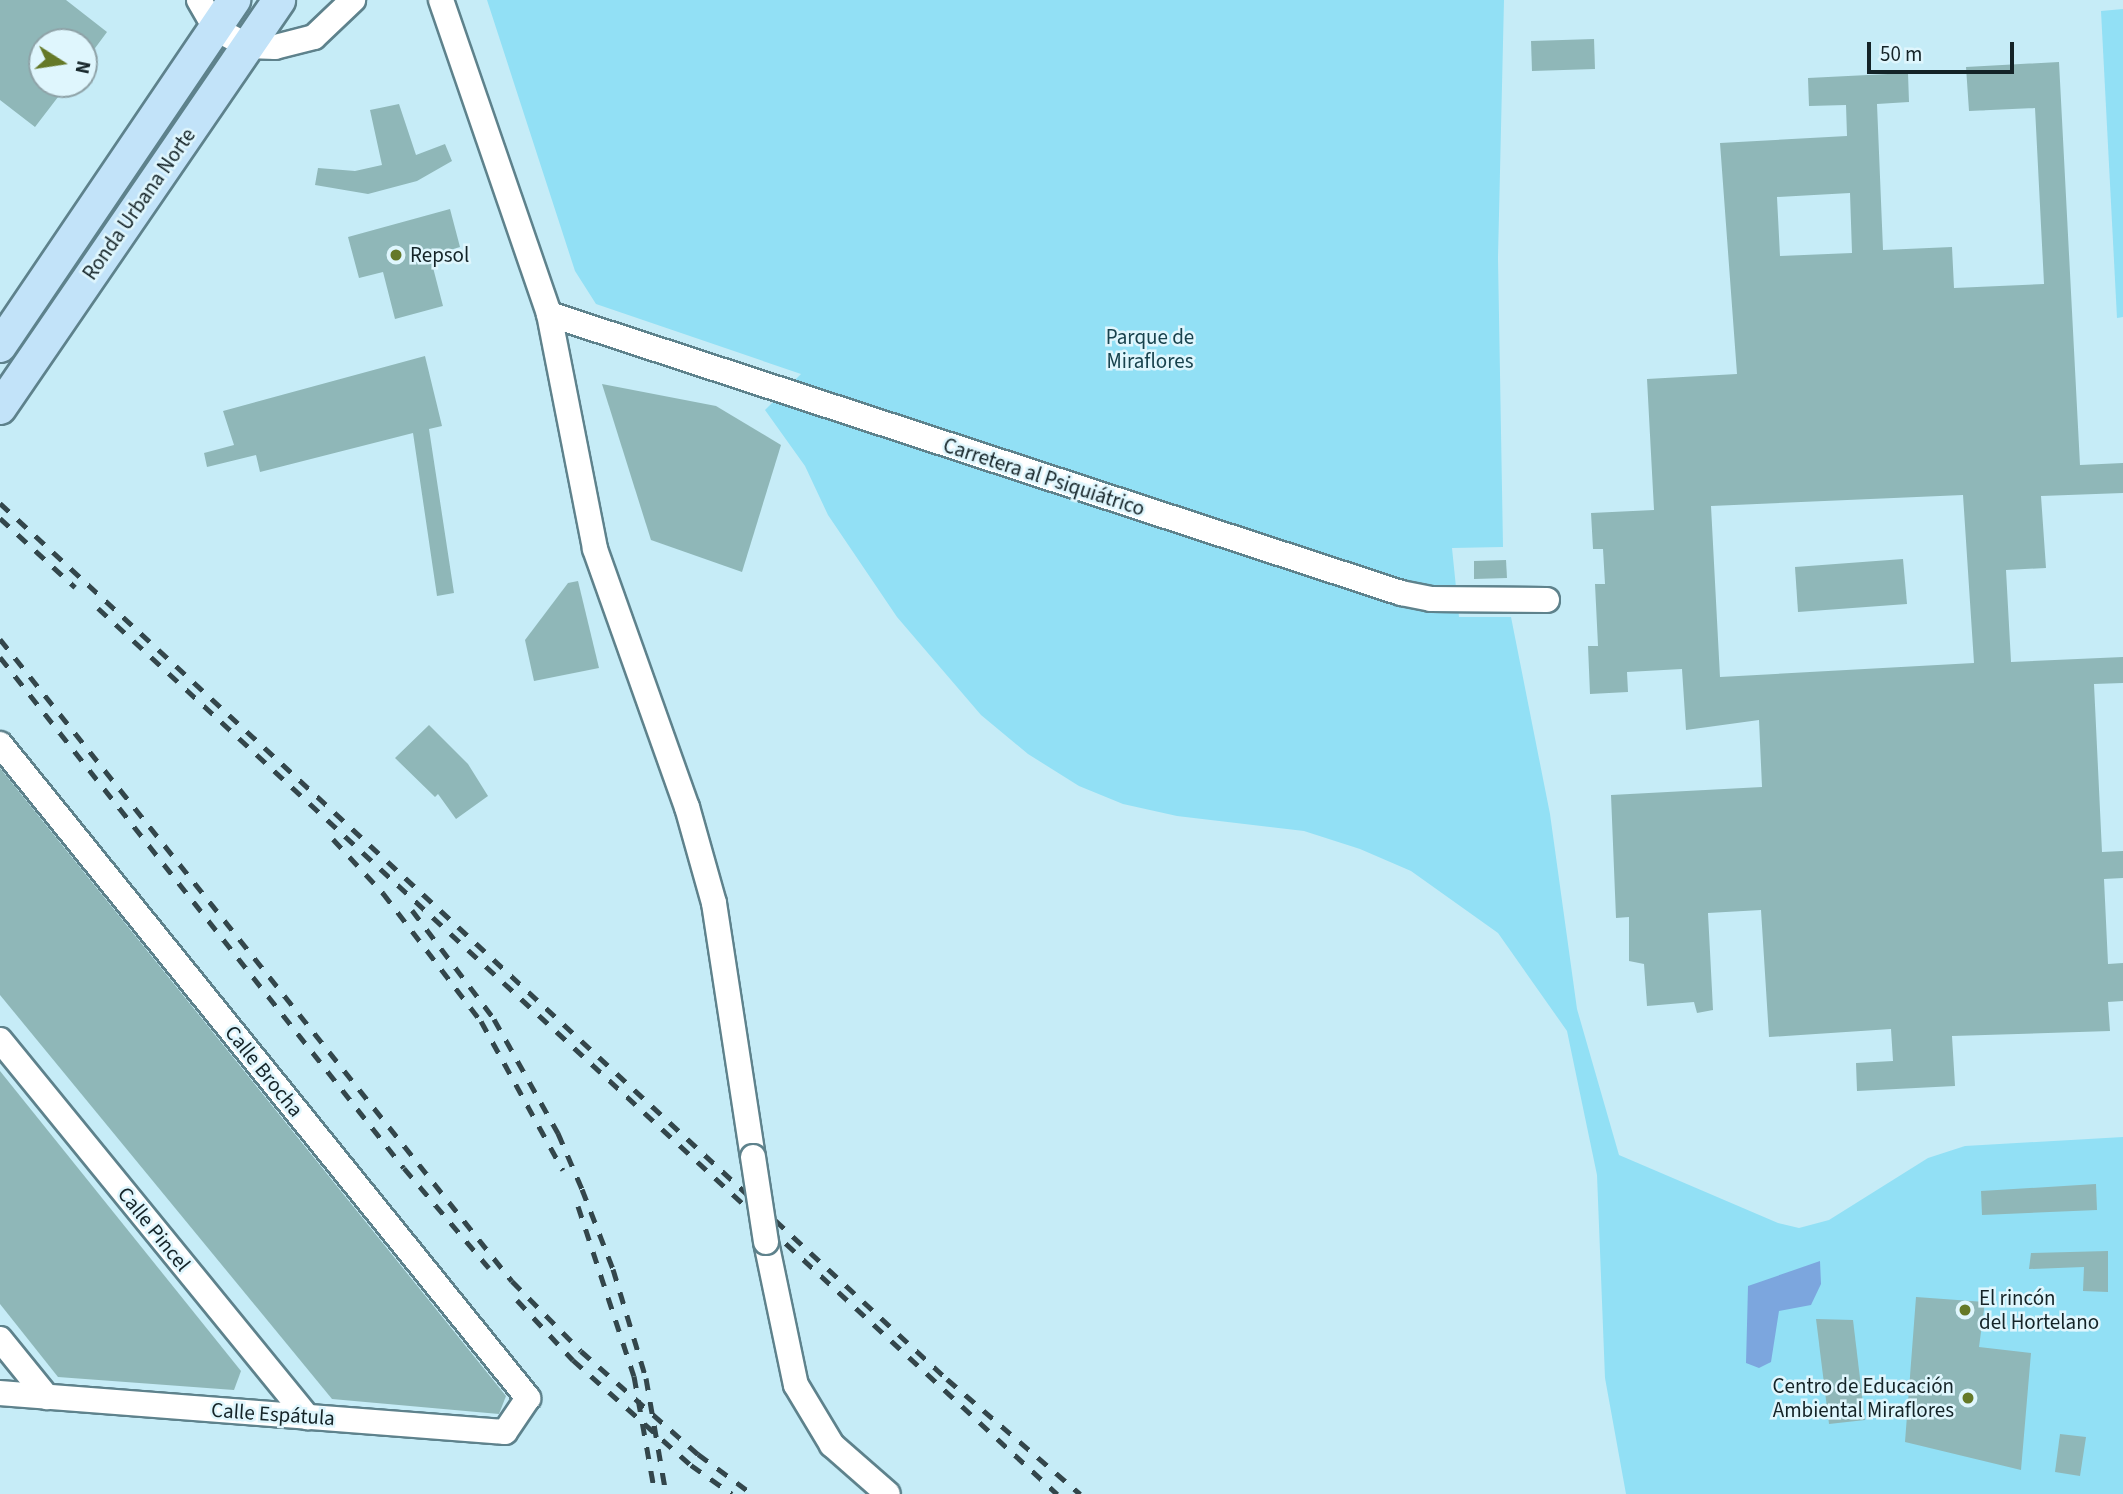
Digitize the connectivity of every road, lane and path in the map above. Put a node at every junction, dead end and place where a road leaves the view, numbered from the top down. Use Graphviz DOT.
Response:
graph roads {
  1 [pos="234,0"];
  2 [pos="279,0"];
  3 [pos="353,0"];
  4 [pos="421,0"];
  5 [pos="441,0"];
  6 [pos="203,8"];
  7 [pos="248,46"];
  8 [pos="460,47"];
  9 [pos="549,314"];
  10 [pos="3,342"];
  11 [pos="0,408"];
  12 [pos="1547,600"];
  13 [pos="0,744"];
  14 [pos="0,1040"];
  15 [pos="0,1339"];
  16 [pos="0,1393"];
  17 [pos="47,1397"];
  18 [pos="528,1398"];
  19 [pos="308,1417"];
  20 [pos="888,1494"];
  1 -- 6 [label="main road, Ronda Urbana Norte"];
  2 -- 7 [label="main road, Ronda Urbana Norte"];
  3 -- 7 [label="street"];
  4 -- 8 [label="street"];
  5 -- 8 [label="street"];
  6 -- 7 [label="street"];
  6 -- 10 [label="main road, Ronda Urbana Norte"];
  7 -- 11 [label="main road, Ronda Urbana Norte"];
  8 -- 9 [label="street"];
  9 -- 12 [label="street, Carretera al Psiquiátrico"];
  9 -- 20 [label="street, bridge"];
  13 -- 18 [label="street, Calle Brocha"];
  14 -- 19 [label="street, Calle Pincel"];
  15 -- 17 [label="street"];
  16 -- 17 [label="street, Calle Espátula"];
  17 -- 19 [label="street, Calle Espátula"];
  18 -- 19 [label="street, Calle Espátula"];
}
